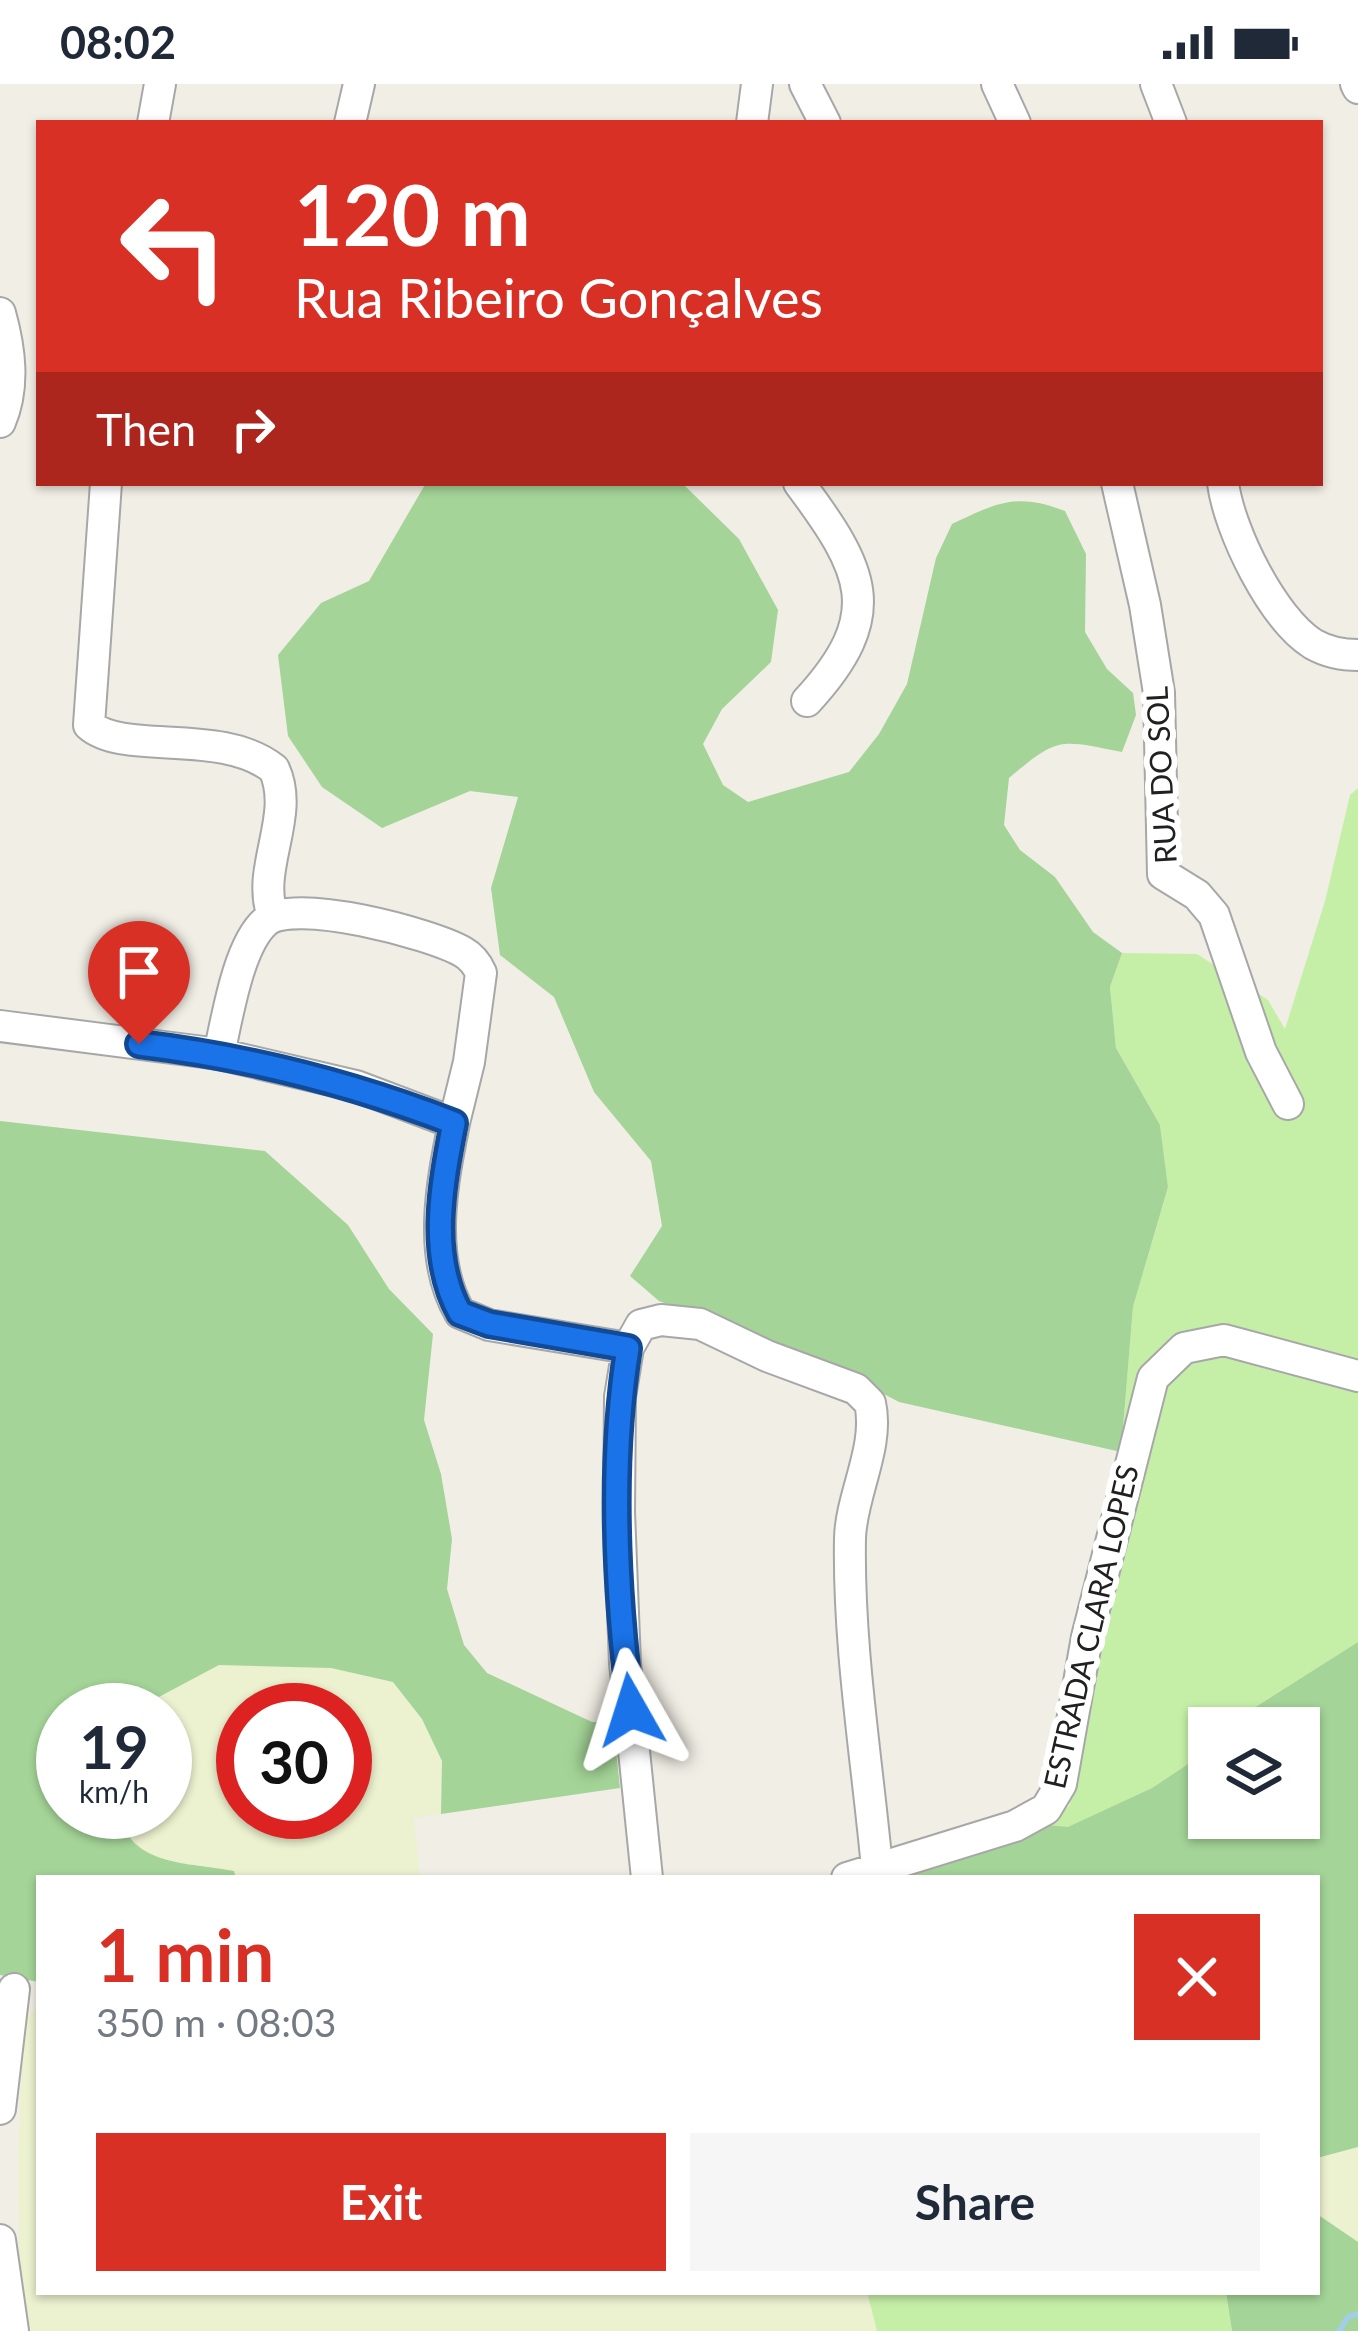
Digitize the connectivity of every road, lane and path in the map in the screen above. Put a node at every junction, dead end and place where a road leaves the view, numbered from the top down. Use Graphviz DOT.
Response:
graph roads {
  1 [pos="160,84"];
  2 [pos="757,84"];
  3 [pos="805,84"];
  4 [pos="997,84"];
  5 [pos="1156,84"];
  6 [pos="358,85"];
  7 [pos="154,120"];
  8 [pos="351,120"];
  9 [pos="365,120"];
  10 [pos="752,120"];
  11 [pos="823,120"];
  12 [pos="1014,120"];
  13 [pos="1170,120"];
  14 [pos="0,313"];
  15 [pos="0,422"];
  16 [pos="106,486"];
  17 [pos="801,486"];
  18 [pos="1118,486"];
  19 [pos="1224,486"];
  20 [pos="1358,655"];
  21 [pos="807,701"];
  22 [pos="273,916"];
  23 [pos="0,1026"];
  24 [pos="220,1054"];
  25 [pos="1288,1104"];
  26 [pos="454,1123"];
  27 [pos="634,1336"];
  28 [pos="1358,1376"];
  29 [pos="877,1868"];
  30 [pos="647,1875"];
  31 [pos="856,1875"];
  32 [pos="18,1990"];
  33 [pos="0,2109"];
  34 [pos="0,2240"];
  35 [pos="13,2331"];
  1 -- 7 [label="street"];
  2 -- 10 [label="street"];
  3 -- 11 [label="street"];
  4 -- 12 [label="street"];
  5 -- 13 [label="street"];
  6 -- 8 [label="street"];
  6 -- 9 [label="street"];
  14 -- 15 [label="street"];
  16 -- 22 [label="street"];
  17 -- 21 [label="street"];
  18 -- 25 [label="street, RUA DO SOL"];
  19 -- 20 [label="street"];
  22 -- 24 [label="street"];
  22 -- 26 [label="street"];
  23 -- 24 [label="street"];
  24 -- 26 [label="street"];
  26 -- 27 [label="street"];
  27 -- 29 [label="street"];
  27 -- 30 [label="street"];
  28 -- 29 [label="street, ESTRADA CLARA LOPES"];
  29 -- 31 [label="street, ESTRADA CLARA LOPES"];
  32 -- 33 [label="street"];
  34 -- 35 [label="street"];
}
